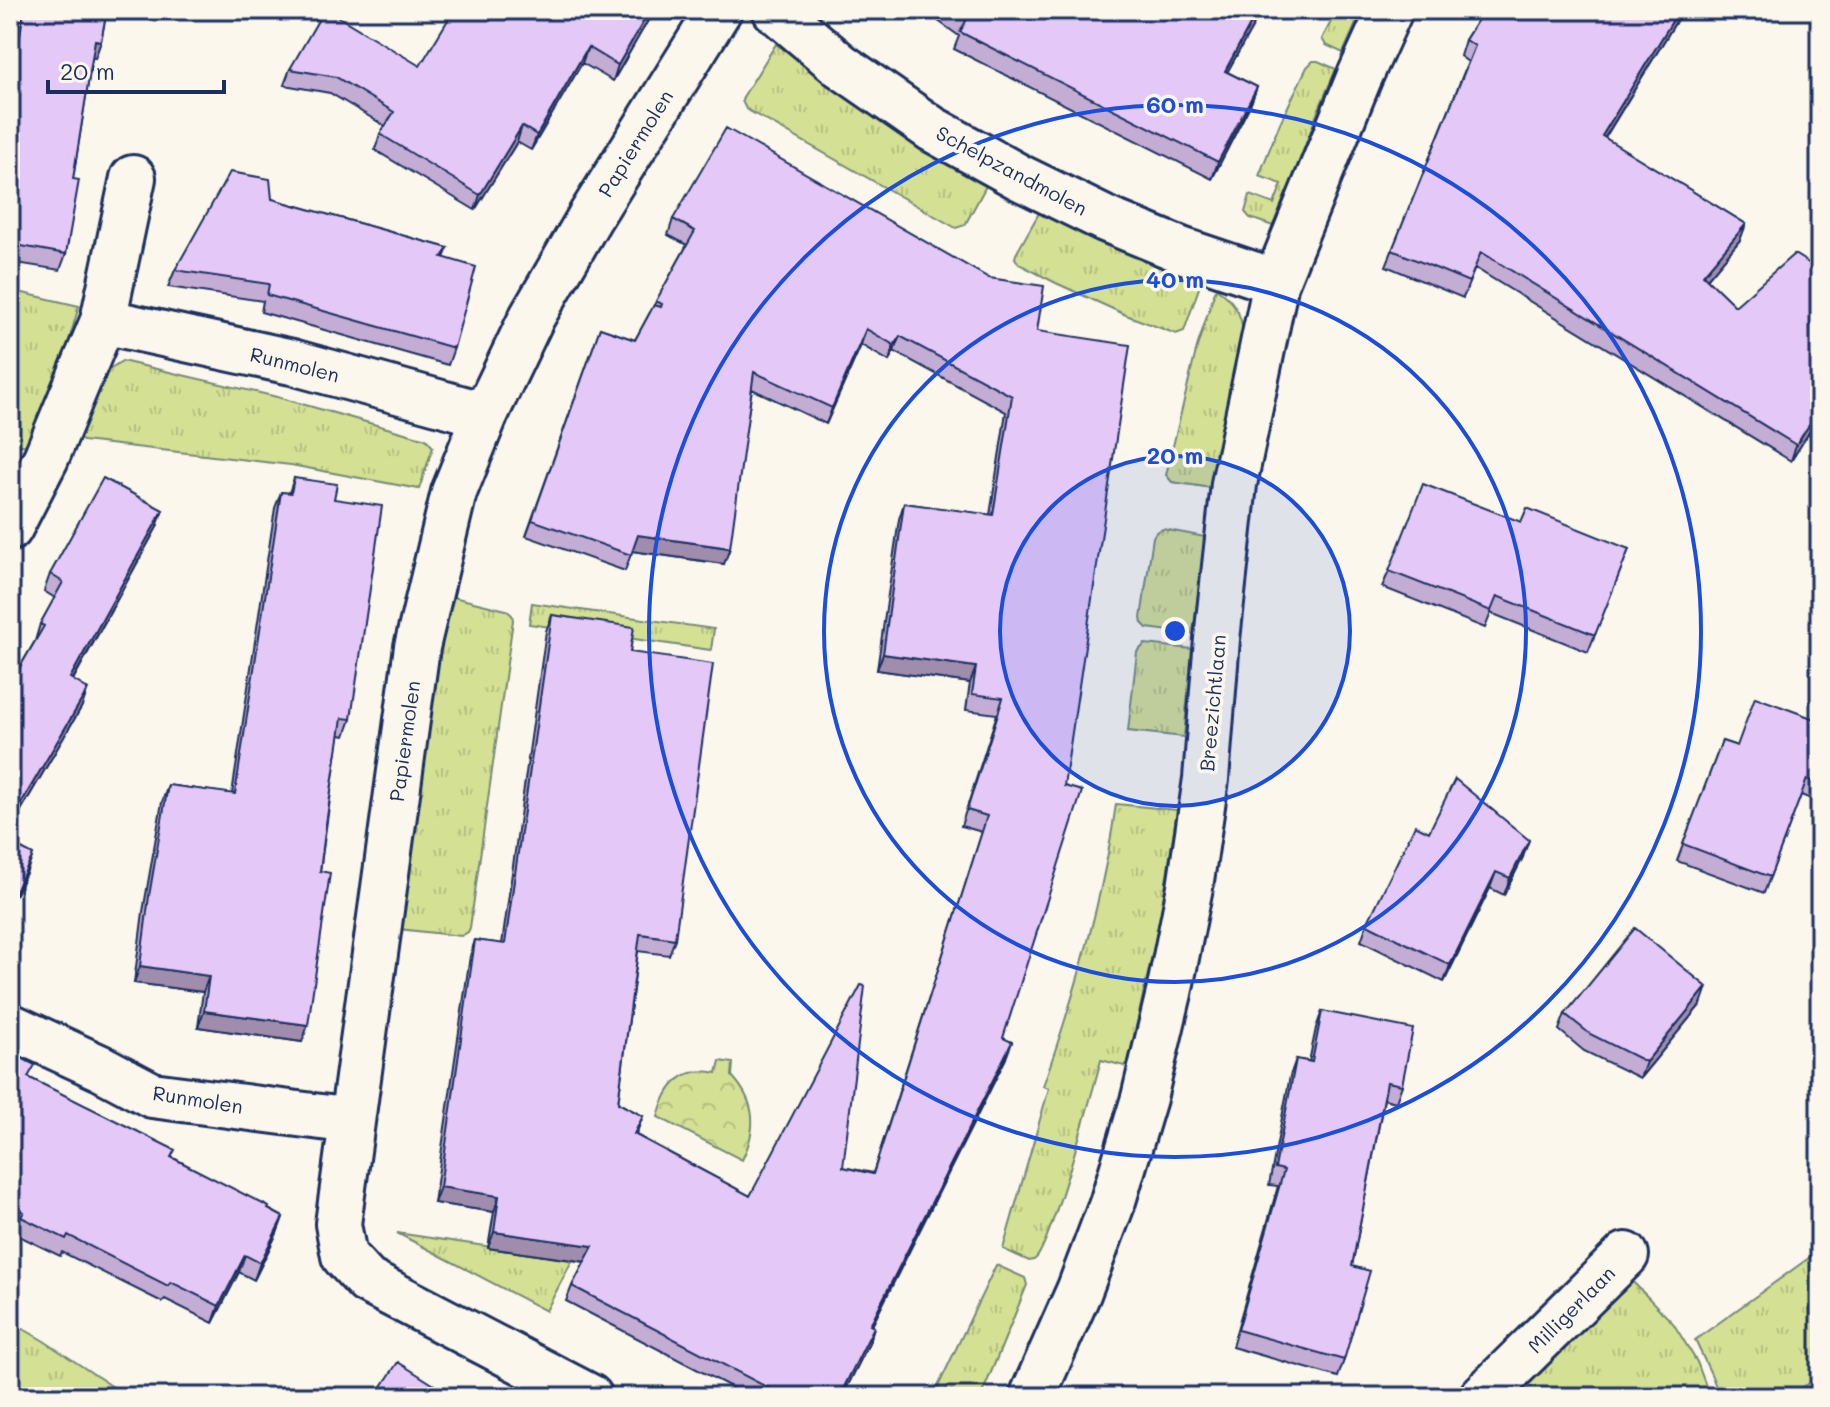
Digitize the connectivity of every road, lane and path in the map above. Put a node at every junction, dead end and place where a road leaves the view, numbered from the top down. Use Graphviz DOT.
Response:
graph roads {
  1 [pos="719,10"];
  2 [pos="775,10"];
  3 [pos="1390,10"];
  4 [pos="133,178"];
  5 [pos="1276,282"];
  6 [pos="103,321"];
  7 [pos="485,415"];
  8 [pos="10,528"];
  9 [pos="10,1026"];
  10 [pos="352,1121"];
  11 [pos="1626,1255"];
  12 [pos="590,1397"];
  13 [pos="1032,1397"];
  14 [pos="1482,1397"];
  1 -- 7 [label="street, Papiermolen"];
  2 -- 5 [label="street, Schelpzandmolen"];
  3 -- 5 [label="street, Breezichtlaan"];
  4 -- 6 [label="street"];
  5 -- 13 [label="street, Breezichtlaan"];
  6 -- 7 [label="street, Runmolen"];
  6 -- 8 [label="street"];
  7 -- 10 [label="street, Papiermolen"];
  9 -- 10 [label="street, Runmolen"];
  10 -- 12 [label="street, Papiermolen"];
  11 -- 14 [label="street, Milligerlaan"];
}
